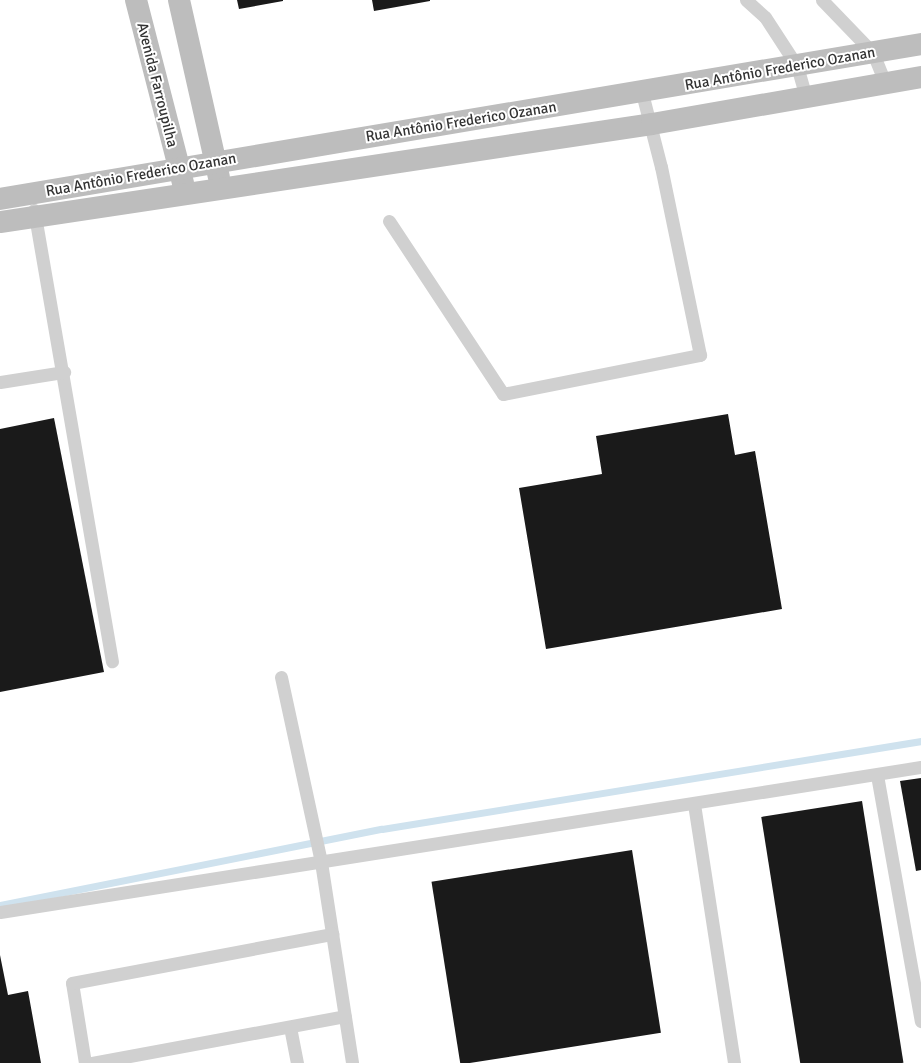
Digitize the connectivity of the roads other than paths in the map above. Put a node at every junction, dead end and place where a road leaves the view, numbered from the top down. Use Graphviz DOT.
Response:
graph roads {
  1 [pos="136,0"];
  2 [pos="179,0"];
  3 [pos="746,0"];
  4 [pos="822,0"];
  5 [pos="921,44"];
  6 [pos="873,53"];
  7 [pos="797,66"];
  8 [pos="921,77"];
  9 [pos="885,83"];
  10 [pos="642,94"];
  11 [pos="806,97"];
  12 [pos="652,124"];
  13 [pos="217,162"];
  14 [pos="178,169"];
  15 [pos="221,188"];
  16 [pos="186,193"];
  17 [pos="31,195"];
  18 [pos="0,199"];
  19 [pos="35,216"];
  20 [pos="389,221"];
  21 [pos="0,222"];
  22 [pos="64,372"];
  23 [pos="0,382"];
  24 [pos="112,661"];
  25 [pos="282,677"];
  26 [pos="921,767"];
  27 [pos="877,775"];
  28 [pos="694,804"];
  29 [pos="321,862"];
  30 [pos="0,912"];
  31 [pos="332,934"];
  32 [pos="345,1016"];
  33 [pos="921,1021"];
  34 [pos="290,1027"];
  35 [pos="85,1063"];
  36 [pos="92,1063"];
  37 [pos="297,1063"];
  38 [pos="352,1063"];
  39 [pos="734,1063"];
  1 -- 14 [label="main road, Avenida Farroupilha"];
  2 -- 13 [label="main road"];
  3 -- 7 [label="lane"];
  4 -- 6 [label="lane"];
  5 -- 6 [label="main road, Rua Antônio Frederico Ozanan"];
  6 -- 7 [label="main road, Rua Antônio Frederico Ozanan"];
  6 -- 9 [label="lane"];
  7 -- 10 [label="main road, Rua Antônio Frederico Ozanan"];
  7 -- 11 [label="lane"];
  8 -- 9 [label="main road, Rua Antônio Frederico Ozanan"];
  9 -- 11 [label="main road, Rua Antônio Frederico Ozanan"];
  10 -- 12 [label="lane"];
  10 -- 13 [label="main road, Rua Antônio Frederico Ozanan"];
  11 -- 12 [label="main road, Rua Antônio Frederico Ozanan"];
  12 -- 15 [label="main road, Rua Antônio Frederico Ozanan"];
  12 -- 20 [label="lane"];
  13 -- 14 [label="main road, Rua Antônio Frederico Ozanan"];
  13 -- 15 [label="main road"];
  14 -- 16 [label="main road, Avenida Farroupilha"];
  14 -- 17 [label="main road, Rua Antônio Frederico Ozanan"];
  15 -- 16 [label="main road, Rua Antônio Frederico Ozanan"];
  16 -- 19 [label="main road, Rua Antônio Frederico Ozanan"];
  17 -- 18 [label="main road, Rua Antônio Frederico Ozanan"];
  17 -- 19 [label="lane"];
  19 -- 21 [label="main road, Rua Antônio Frederico Ozanan"];
  19 -- 22 [label="lane"];
  22 -- 23 [label="lane"];
  22 -- 24 [label="lane"];
  25 -- 29 [label="lane"];
  26 -- 27 [label="lane"];
  27 -- 28 [label="lane"];
  27 -- 33 [label="lane"];
  28 -- 29 [label="lane"];
  28 -- 39 [label="lane"];
  29 -- 30 [label="lane"];
  29 -- 31 [label="lane"];
  31 -- 32 [label="lane"];
  31 -- 35 [label="lane"];
  32 -- 34 [label="lane"];
  32 -- 38 [label="lane"];
  34 -- 36 [label="lane"];
  34 -- 37 [label="lane"];
}
